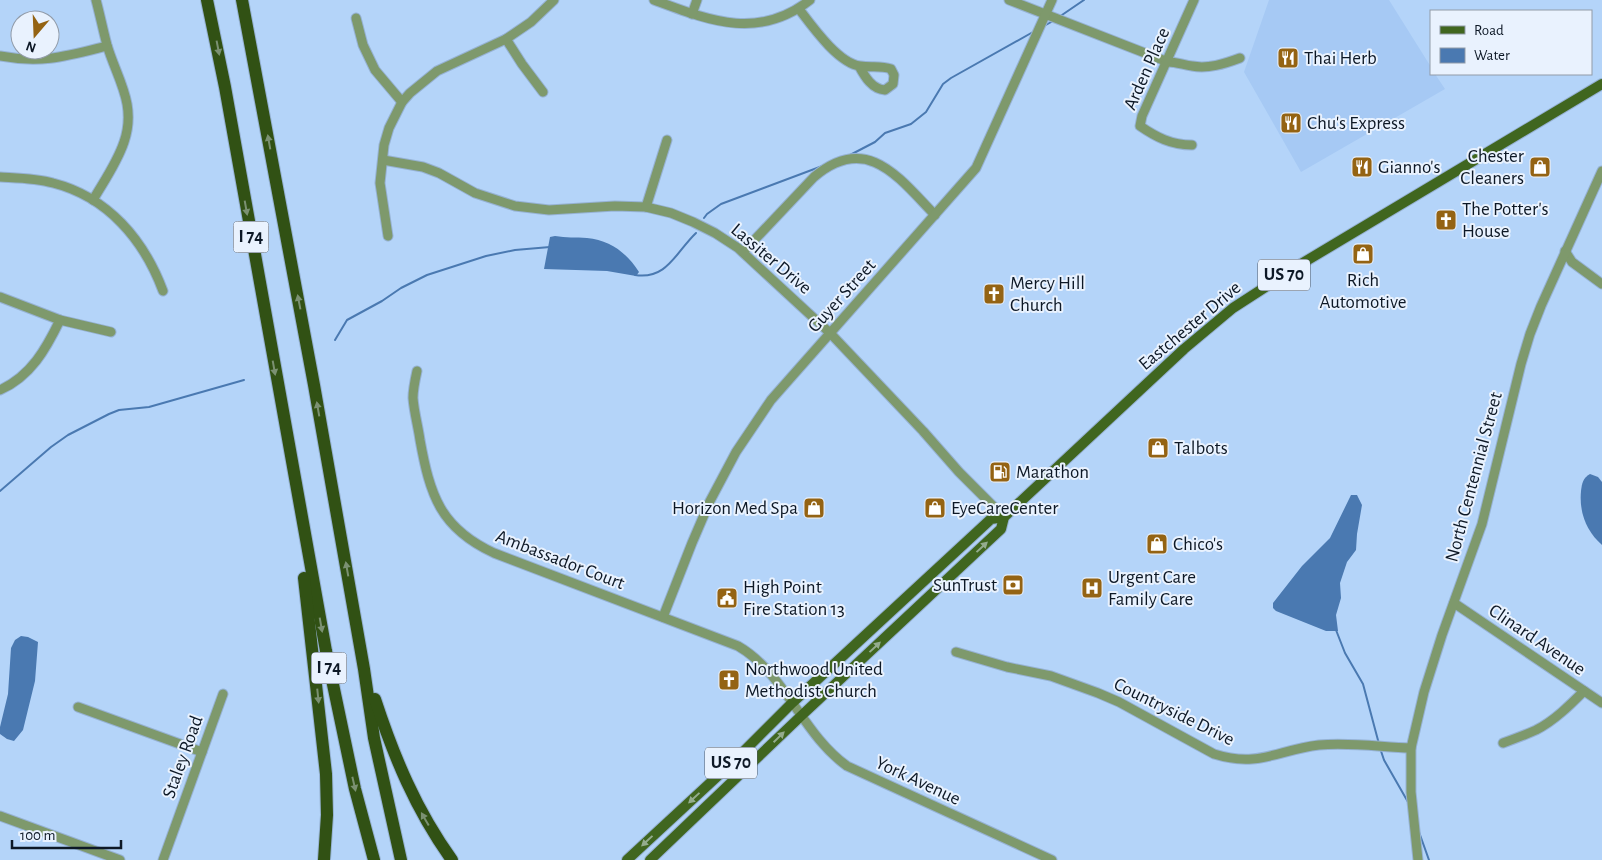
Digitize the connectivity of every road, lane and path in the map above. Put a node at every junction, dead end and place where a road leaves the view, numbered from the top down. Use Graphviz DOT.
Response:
graph roads {
  1 [pos="96,0"];
  2 [pos="207,0"];
  3 [pos="242,0"];
  4 [pos="554,0"];
  5 [pos="654,0"];
  6 [pos="697,0"];
  7 [pos="810,0"];
  8 [pos="1009,0"];
  9 [pos="1052,0"];
  10 [pos="1194,0"];
  11 [pos="798,9"];
  12 [pos="692,14"];
  13 [pos="1046,15"];
  14 [pos="356,18"];
  15 [pos="506,39"];
  16 [pos="107,46"];
  17 [pos="0,56"];
  18 [pos="1240,58"];
  19 [pos="1168,62"];
  20 [pos="859,66"];
  21 [pos="1602,84"];
  22 [pos="1597,90"];
  23 [pos="543,92"];
  24 [pos="402,102"];
  25 [pos="667,140"];
  26 [pos="1192,145"];
  27 [pos="383,160"];
  28 [pos="1602,171"];
  29 [pos="0,177"];
  30 [pos="93,200"];
  31 [pos="646,207"];
  32 [pos="935,215"];
  33 [pos="388,236"];
  34 [pos="1565,251"];
  35 [pos="743,252"];
  36 [pos="1602,284"];
  37 [pos="163,291"];
  38 [pos="0,297"];
  39 [pos="60,320"];
  40 [pos="111,332"];
  41 [pos="830,334"];
  42 [pos="417,371"];
  43 [pos="0,390"];
  44 [pos="293,474"];
  45 [pos="1004,517"];
  46 [pos="1454,603"];
  47 [pos="663,617"];
  48 [pos="956,652"];
  49 [pos="364,669"];
  50 [pos="1584,691"];
  51 [pos="223,694"];
  52 [pos="792,703"];
  53 [pos="1602,703"];
  54 [pos="78,707"];
  55 [pos="801,716"];
  56 [pos="1503,743"];
  57 [pos="1411,748"];
  58 [pos="202,752"];
  59 [pos="0,816"];
  60 [pos="120,860"];
  61 [pos="163,860"];
  62 [pos="324,860"];
  63 [pos="374,860"];
  64 [pos="402,860"];
  65 [pos="452,860"];
  66 [pos="627,860"];
  67 [pos="650,860"];
  68 [pos="1052,860"];
  69 [pos="1418,860"];
  1 -- 16 [label="street"];
  2 -- 44 [label="highway, I 74, one-way"];
  49 -- 3 [label="highway, I 74, one-way"];
  4 -- 15 [label="street"];
  5 -- 12 [label="street"];
  6 -- 12 [label="street"];
  7 -- 11 [label="street"];
  8 -- 13 [label="street"];
  9 -- 13 [label="street, Guyer Street"];
  10 -- 19 [label="street, Arden Place"];
  11 -- 12 [label="street"];
  11 -- 20 [label="street"];
  13 -- 19 [label="street"];
  13 -- 32 [label="street, Guyer Street"];
  14 -- 24 [label="street"];
  15 -- 23 [label="street"];
  15 -- 24 [label="street"];
  16 -- 17 [label="street"];
  16 -- 30 [label="street"];
  18 -- 19 [label="street"];
  19 -- 26 [label="street, Arden Place"];
  21 -- 22 [label="main road, Eastchester Drive / US 70"];
  22 -- 45 [label="main road, Eastchester Drive / US 70"];
  24 -- 27 [label="street"];
  25 -- 31 [label="street"];
  27 -- 31 [label="street, Lassiter Drive"];
  27 -- 33 [label="street"];
  28 -- 34 [label="street, North Centennial Street"];
  29 -- 30 [label="street"];
  30 -- 37 [label="street"];
  31 -- 35 [label="street, Lassiter Drive"];
  32 -- 35 [label="street"];
  32 -- 41 [label="street, Guyer Street"];
  34 -- 36 [label="street"];
  34 -- 46 [label="street, North Centennial Street"];
  35 -- 41 [label="street, Lassiter Drive"];
  38 -- 39 [label="street"];
  39 -- 40 [label="street"];
  39 -- 43 [label="street"];
  41 -- 45 [label="street, Lassiter Drive"];
  41 -- 47 [label="street, Guyer Street"];
  42 -- 47 [label="street, Ambassador Court"];
  44 -- 62 [label="highway, one-way"];
  44 -- 63 [label="highway, I 74, one-way"];
  45 -- 52 [label="main road, Eastchester Drive / US 70"];
  55 -- 45 [label="main road, Eastchester Drive / US 70, one-way"];
  46 -- 50 [label="street, Clinard Avenue"];
  46 -- 57 [label="street, North Centennial Street"];
  47 -- 52 [label="street, Ambassador Court"];
  48 -- 57 [label="street, Countryside Drive"];
  49 -- 64 [label="highway, I 74"];
  65 -- 49 [label="highway, one-way"];
  50 -- 53 [label="street, Clinard Avenue"];
  50 -- 56 [label="street"];
  51 -- 58 [label="street, Staley Road"];
  52 -- 55 [label="street, York Avenue"];
  52 -- 66 [label="main road, Eastchester Drive / US 70, one-way"];
  54 -- 58 [label="street"];
  67 -- 55 [label="main road, Eastchester Drive / US 70, one-way"];
  55 -- 68 [label="street, York Avenue"];
  57 -- 69 [label="street, North Centennial Street"];
  58 -- 61 [label="street, Staley Road"];
  59 -- 60 [label="street"];
}
